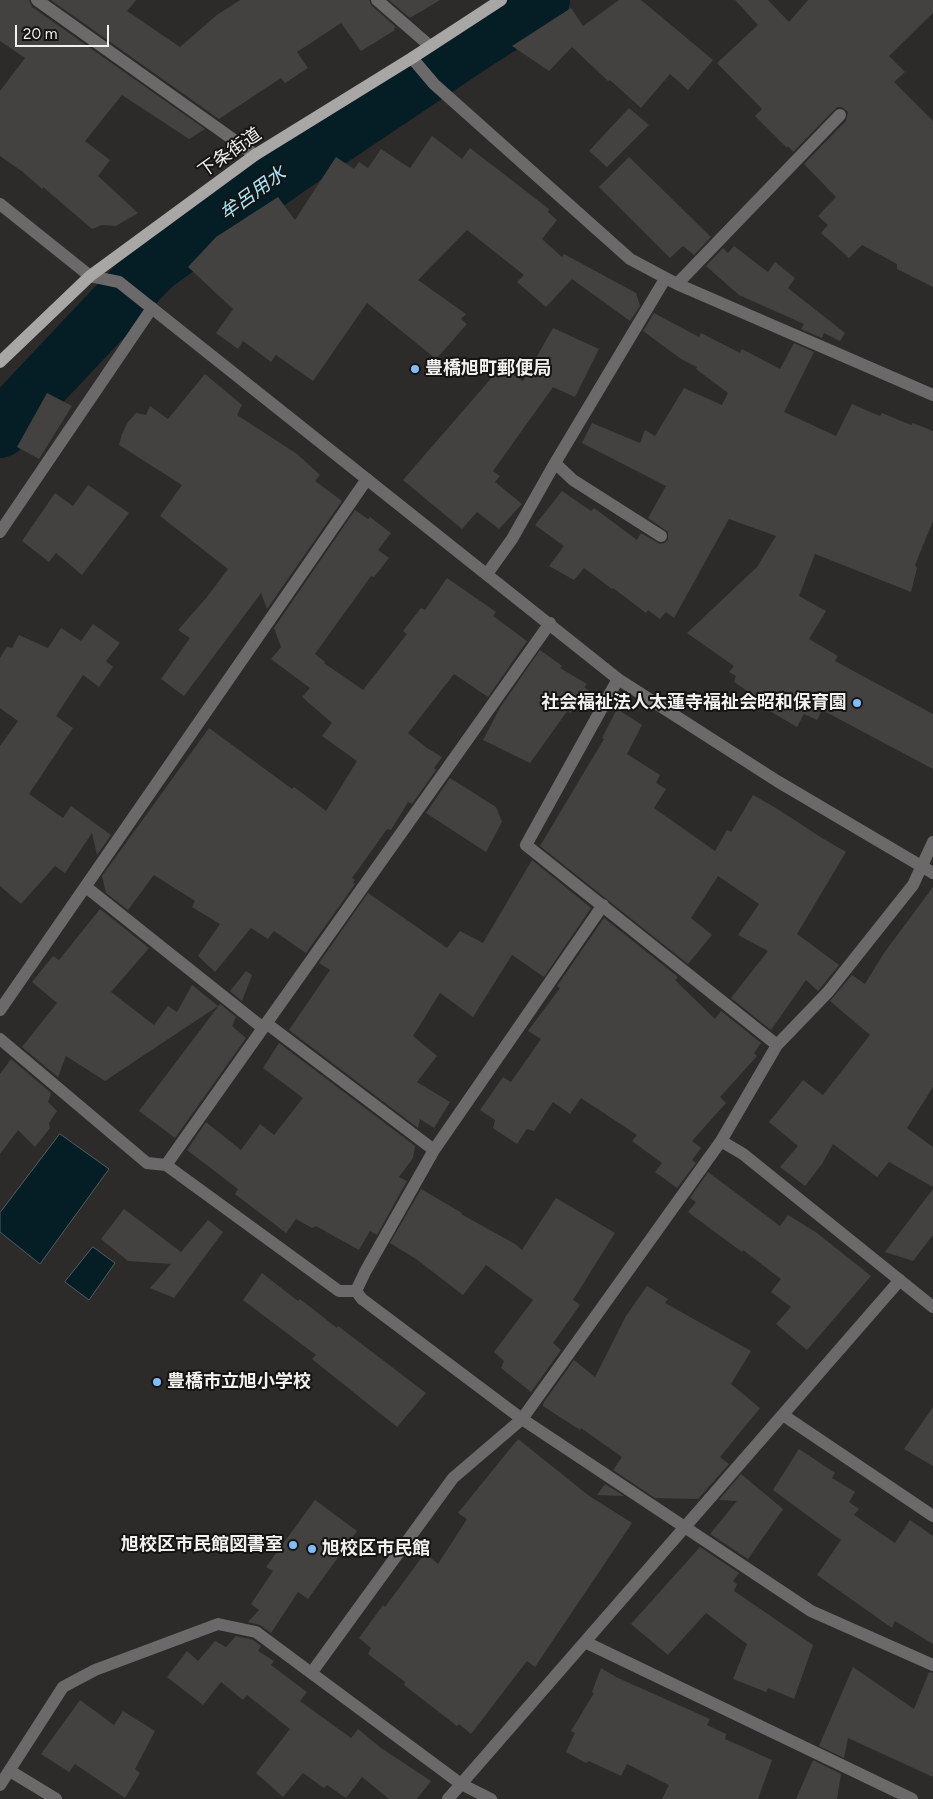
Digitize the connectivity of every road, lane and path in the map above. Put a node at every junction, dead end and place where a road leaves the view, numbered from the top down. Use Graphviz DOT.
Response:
graph roads {
  1 [pos="37,0"];
  2 [pos="377,0"];
  3 [pos="501,0"];
  4 [pos="430,46"];
  5 [pos="414,61"];
  6 [pos="840,115"];
  7 [pos="255,155"];
  8 [pos="0,204"];
  9 [pos="90,276"];
  10 [pos="665,279"];
  11 [pos="677,284"];
  12 [pos="152,308"];
  13 [pos="0,362"];
  14 [pos="933,395"];
  15 [pos="555,463"];
  16 [pos="367,479"];
  17 [pos="0,532"];
  18 [pos="661,536"];
  19 [pos="487,574"];
  20 [pos="550,623"];
  21 [pos="618,679"];
  22 [pos="933,842"];
  23 [pos="922,866"];
  24 [pos="933,873"];
  25 [pos="86,887"];
  26 [pos="603,905"];
  27 [pos="0,1010"];
  28 [pos="265,1025"];
  29 [pos="0,1039"];
  30 [pos="777,1045"];
  31 [pos="721,1141"];
  32 [pos="434,1150"];
  33 [pos="166,1165"];
  34 [pos="900,1280"];
  35 [pos="356,1292"];
  36 [pos="933,1307"];
  37 [pos="783,1415"];
  38 [pos="522,1419"];
  39 [pos="933,1516"];
  40 [pos="685,1528"];
  41 [pos="585,1642"];
  42 [pos="933,1665"];
  43 [pos="312,1672"];
  44 [pos="10,1771"];
  45 [pos="461,1784"];
  46 [pos="0,1786"];
  47 [pos="56,1799"];
  48 [pos="448,1799"];
  49 [pos="491,1799"];
  50 [pos="912,1799"];
  1 -- 7 [label="street"];
  2 -- 4 [label="street"];
  3 -- 4 [label="main road, 下条街道"];
  4 -- 5 [label="main road, 下条街道"];
  5 -- 7 [label="main road, 下条街道"];
  5 -- 10 [label="street"];
  6 -- 11 [label="street"];
  7 -- 9 [label="main road, 下条街道"];
  8 -- 9 [label="street"];
  9 -- 12 [label="street"];
  9 -- 13 [label="main road, 下条街道"];
  10 -- 11 [label="street"];
  10 -- 15 [label="street"];
  11 -- 14 [label="street"];
  12 -- 16 [label="street"];
  12 -- 17 [label="street"];
  15 -- 18 [label="street"];
  15 -- 19 [label="street"];
  16 -- 19 [label="street"];
  16 -- 25 [label="street"];
  19 -- 20 [label="street"];
  20 -- 21 [label="street"];
  20 -- 28 [label="street"];
  21 -- 23 [label="street"];
  21 -- 26 [label="street"];
  22 -- 23 [label="street"];
  23 -- 24 [label="street"];
  23 -- 30 [label="street"];
  25 -- 27 [label="street"];
  25 -- 28 [label="street"];
  26 -- 30 [label="street"];
  26 -- 32 [label="street"];
  28 -- 32 [label="street"];
  28 -- 33 [label="street"];
  29 -- 33 [label="street"];
  30 -- 31 [label="street"];
  31 -- 34 [label="street"];
  31 -- 38 [label="street"];
  32 -- 35 [label="street"];
  33 -- 35 [label="street"];
  34 -- 36 [label="street"];
  34 -- 37 [label="street"];
  35 -- 38 [label="street"];
  37 -- 39 [label="street"];
  37 -- 40 [label="street"];
  38 -- 40 [label="street"];
  38 -- 43 [label="street"];
  40 -- 41 [label="street"];
  40 -- 42 [label="street"];
  41 -- 45 [label="street"];
  41 -- 50 [label="street"];
  43 -- 44 [label="street"];
  43 -- 45 [label="street"];
  44 -- 46 [label="street"];
  44 -- 47 [label="street"];
  45 -- 48 [label="street"];
  45 -- 49 [label="street"];
}
